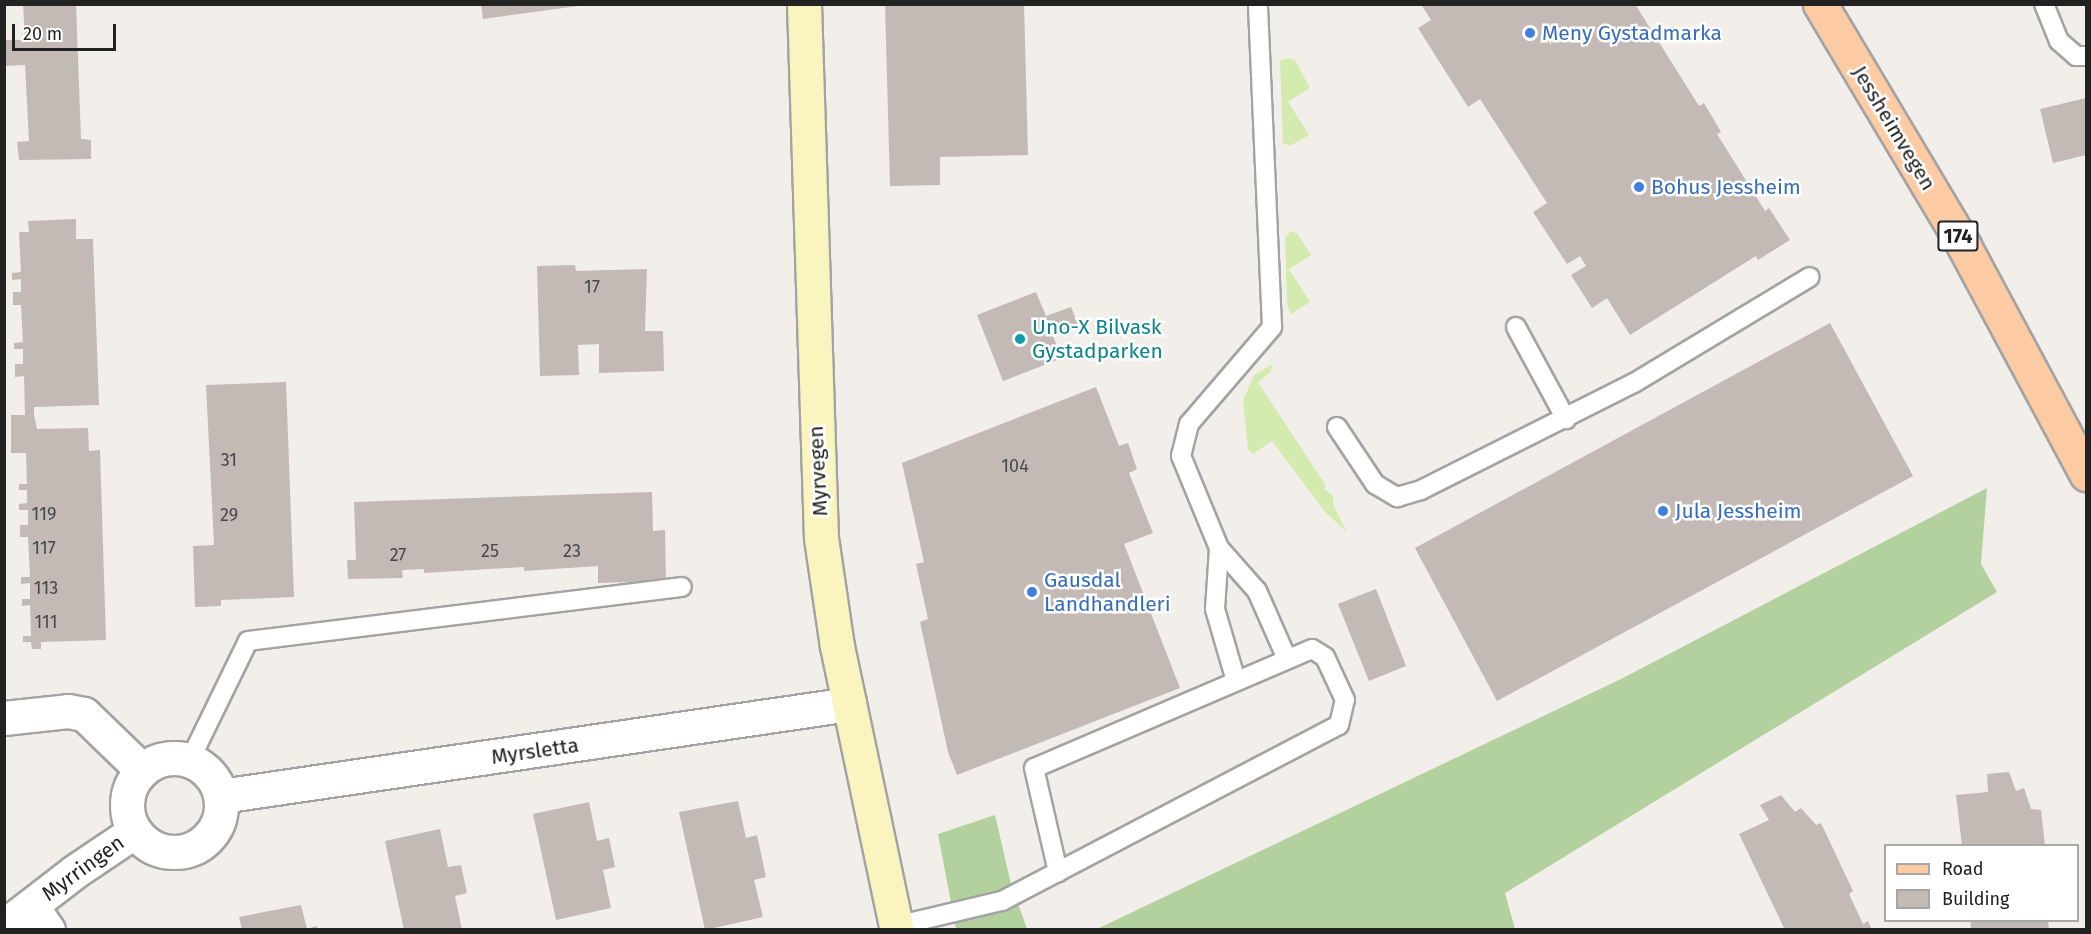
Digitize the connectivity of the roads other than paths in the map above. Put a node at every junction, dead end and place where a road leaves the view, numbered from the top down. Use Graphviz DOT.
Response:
graph roads {
  1 [pos="804,4"];
  2 [pos="1257,4"];
  3 [pos="1820,4"];
  4 [pos="2044,4"];
  5 [pos="2086,56"];
  6 [pos="1810,277"];
  7 [pos="1516,327"];
  8 [pos="1566,418"];
  9 [pos="1338,428"];
  10 [pos="2086,474"];
  11 [pos="1219,548"];
  12 [pos="682,587"];
  13 [pos="1287,659"];
  14 [pos="1236,681"];
  15 [pos="849,704"];
  16 [pos="4,718"];
  17 [pos="190,760"];
  18 [pos="142,770"];
  19 [pos="221,796"];
  20 [pos="135,831"];
  21 [pos="1058,872"];
  22 [pos="40,918"];
  23 [pos="4,926"];
  24 [pos="897,928"];
  1 -- 15 [label="street, Myrvegen"];
  2 -- 11 [label="lane"];
  3 -- 10 [label="main road, Jessheimvegen / 174"];
  4 -- 5 [label="lane"];
  6 -- 8 [label="lane"];
  7 -- 8 [label="lane"];
  8 -- 9 [label="lane"];
  11 -- 13 [label="lane"];
  11 -- 14 [label="lane"];
  12 -- 17 [label="lane"];
  13 -- 14 [label="lane"];
  13 -- 21 [label="lane"];
  14 -- 21 [label="lane"];
  15 -- 19 [label="street, Myrsletta"];
  15 -- 24 [label="street, Myrvegen"];
  16 -- 18 [label="street"];
  17 -- 18 [label="street"];
  17 -- 19 [label="street"];
  18 -- 20 [label="street"];
  19 -- 20 [label="street"];
  20 -- 22 [label="street, Myrringen"];
  21 -- 24 [label="lane"];
  22 -- 23 [label="street, Myrringen"];
}
